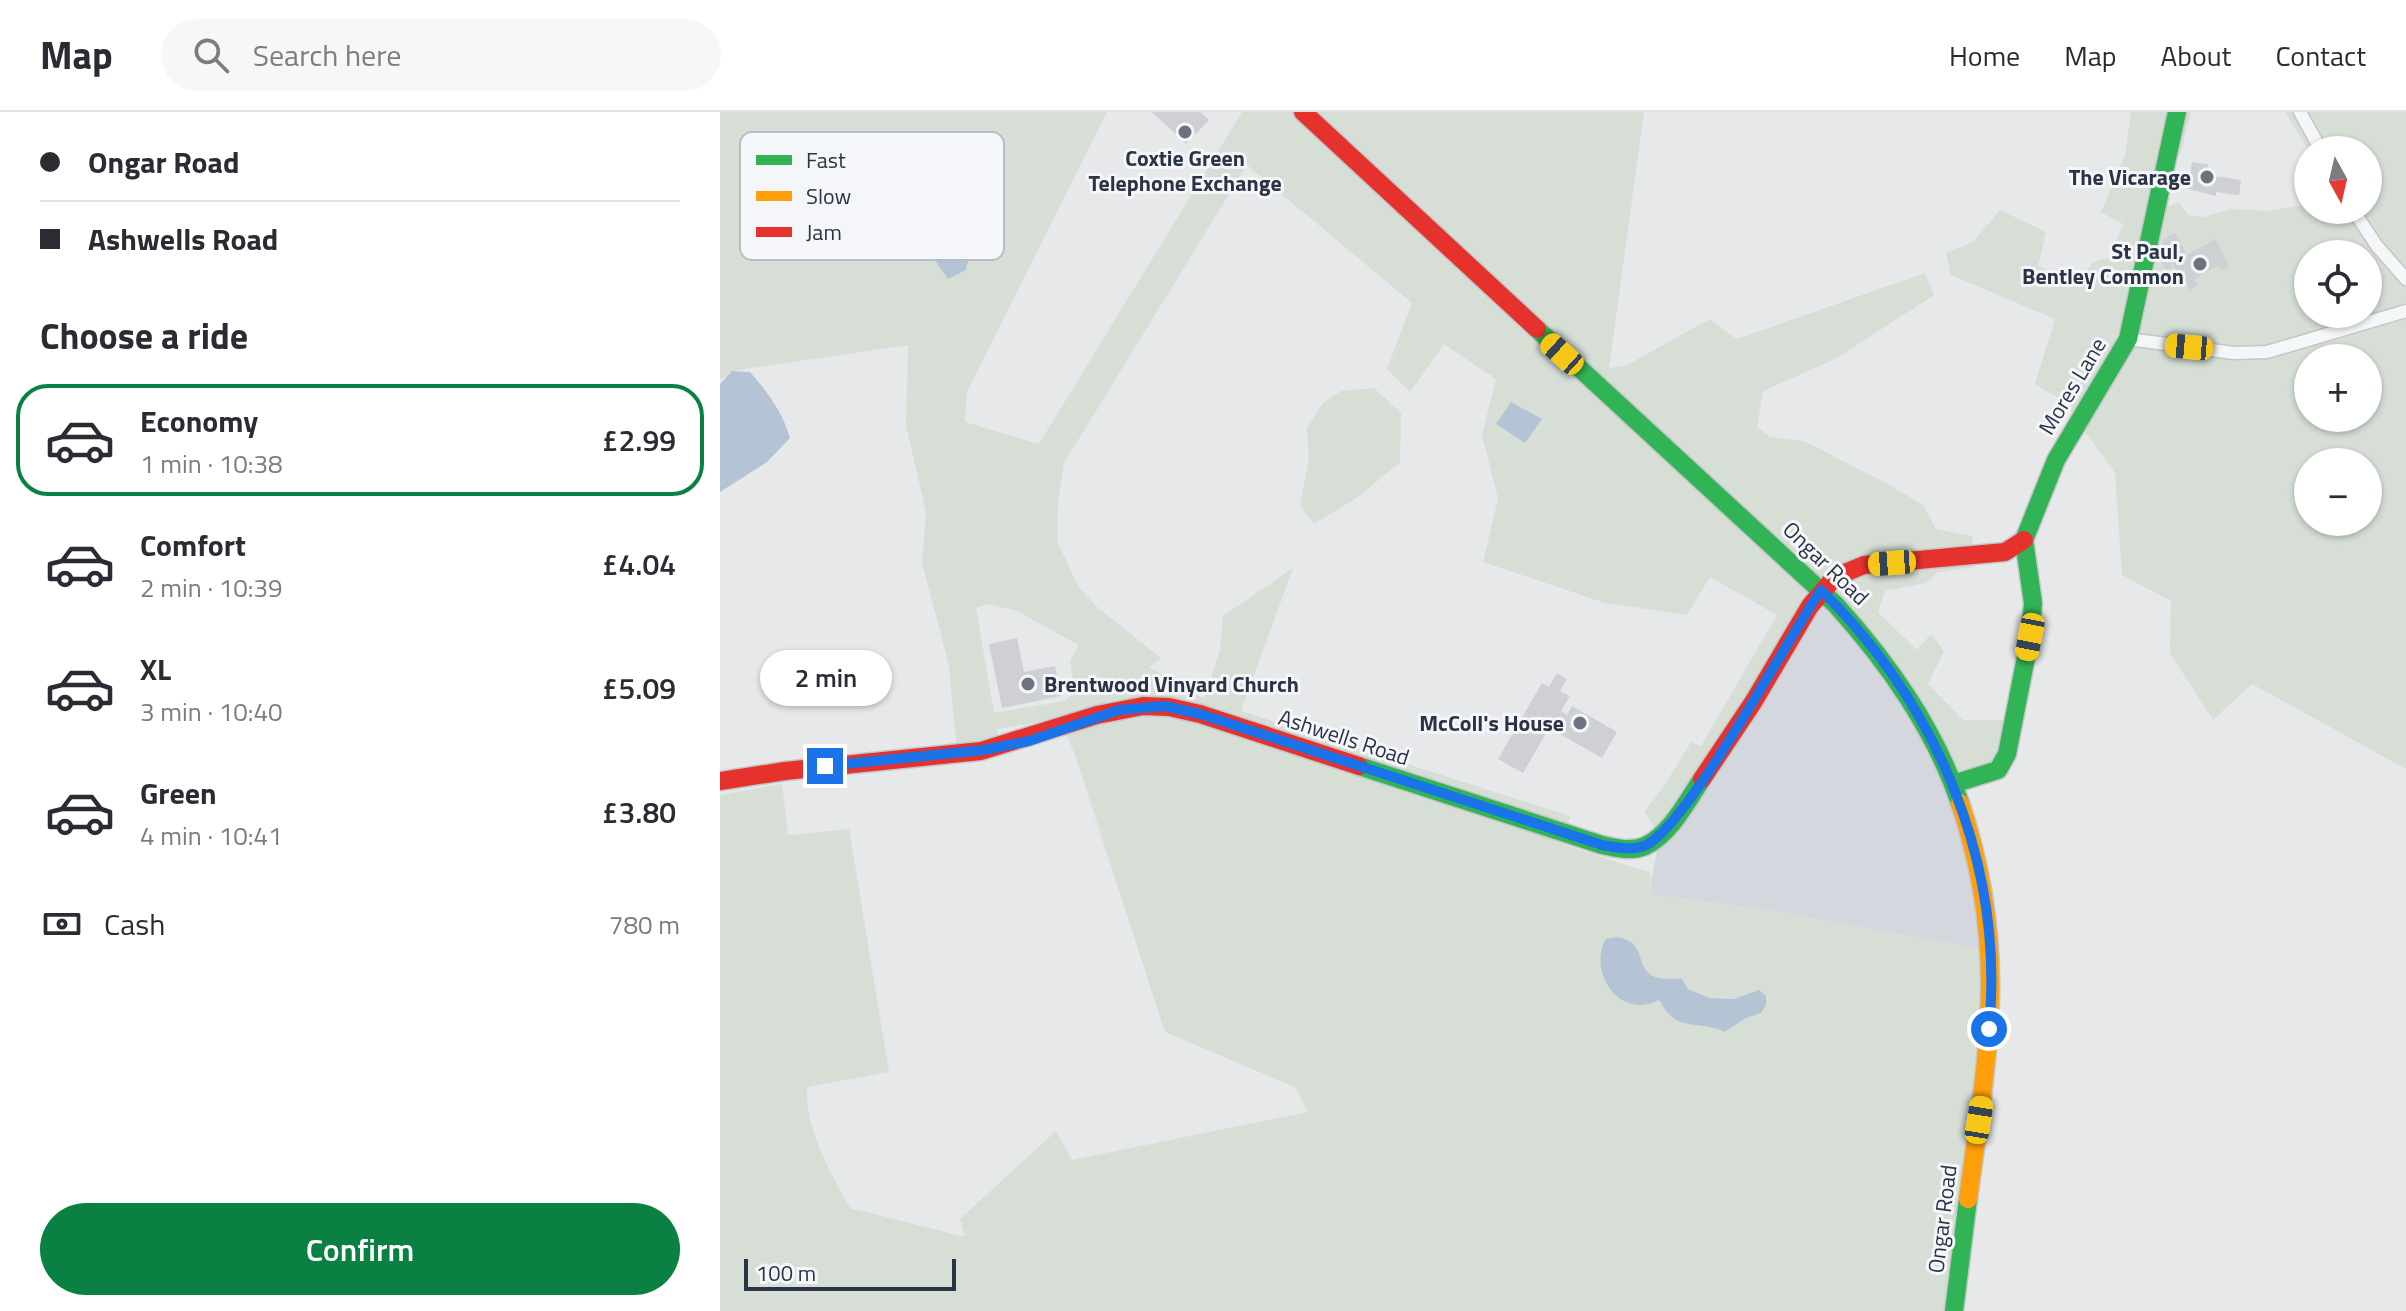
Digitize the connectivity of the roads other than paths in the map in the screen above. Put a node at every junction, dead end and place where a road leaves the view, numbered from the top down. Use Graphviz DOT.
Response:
graph roads {
  1 [pos="1303,112"];
  2 [pos="2177,112"];
  3 [pos="2300,112"];
  4 [pos="2313,136"];
  5 [pos="2362,224"];
  6 [pos="2406,279"];
  7 [pos="2406,311"];
  8 [pos="2128,339"];
  9 [pos="2024,540"];
  10 [pos="2005,552"];
  11 [pos="2030,566"];
  12 [pos="1821,590"];
  13 [pos="720,781"];
  14 [pos="1953,784"];
  15 [pos="1954,1311"];
  1 -- 12 [label="street, Ongar Road"];
  2 -- 8 [label="street, Mores Lane"];
  3 -- 4 [label="street"];
  5 -- 6 [label="street"];
  7 -- 8 [label="street"];
  8 -- 9 [label="street, Mores Lane"];
  9 -- 10 [label="street"];
  9 -- 11 [label="street"];
  10 -- 11 [label="street"];
  10 -- 12 [label="street"];
  11 -- 14 [label="street"];
  12 -- 13 [label="street, Ashwells Road"];
  12 -- 14 [label="street, Ongar Road"];
  14 -- 15 [label="street, Ongar Road"];
}
